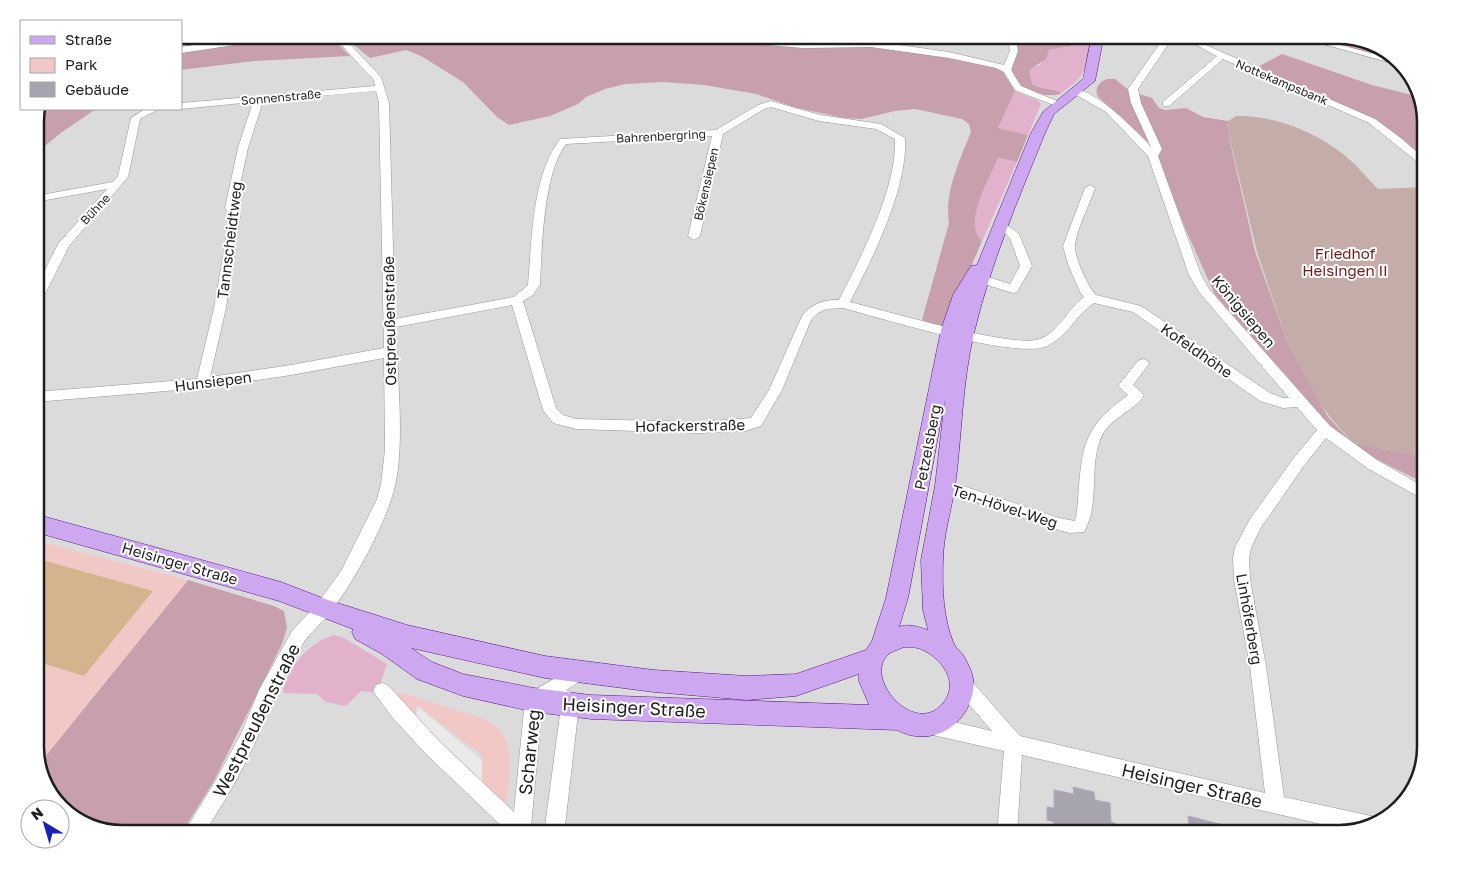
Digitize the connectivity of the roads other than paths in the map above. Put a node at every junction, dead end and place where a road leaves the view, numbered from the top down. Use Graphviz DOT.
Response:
graph roads {
  1 [pos="221,44"];
  2 [pos="345,44"];
  3 [pos="791,44"];
  4 [pos="872,44"];
  5 [pos="872,44"];
  6 [pos="1013,44"];
  7 [pos="1097,44"];
  8 [pos="1164,44"];
  9 [pos="1198,44"];
  10 [pos="1328,44"];
  11 [pos="182,50"];
  12 [pos="1222,56"];
  13 [pos="1388,61"];
  14 [pos="1007,70"];
  15 [pos="381,88"];
  16 [pos="1076,92"];
  17 [pos="259,99"];
  18 [pos="1059,104"];
  19 [pos="1166,104"];
  20 [pos="182,106"];
  21 [pos="151,110"];
  22 [pos="718,133"];
  23 [pos="1153,155"];
  24 [pos="1417,157"];
  25 [pos="118,184"];
  26 [pos="1090,188"];
  27 [pos="44,197"];
  28 [pos="1000,223"];
  29 [pos="694,236"];
  30 [pos="988,254"];
  31 [pos="982,279"];
  32 [pos="44,284"];
  33 [pos="1092,298"];
  34 [pos="517,300"];
  35 [pos="843,304"];
  36 [pos="390,324"];
  37 [pos="957,332"];
  38 [pos="389,352"];
  39 [pos="1142,364"];
  40 [pos="202,383"];
  41 [pos="44,396"];
  42 [pos="1301,402"];
  43 [pos="1325,430"];
  44 [pos="945,486"];
  45 [pos="1417,490"];
  46 [pos="44,526"];
  47 [pos="323,609"];
  48 [pos="944,650"];
  49 [pos="877,652"];
  50 [pos="551,676"];
  51 [pos="961,682"];
  52 [pos="382,691"];
  53 [pos="534,700"];
  54 [pos="570,705"];
  55 [pos="897,718"];
  56 [pos="928,725"];
  57 [pos="1014,743"];
  58 [pos="1276,804"];
  59 [pos="1358,823"];
  60 [pos="199,825"];
  61 [pos="515,825"];
  62 [pos="524,825"];
  63 [pos="555,825"];
  64 [pos="1008,825"];
  1 -- 11 [label="street"];
  2 -- 15 [label="street, Ostpreußenstraße"];
  3 -- 4 [label="street"];
  5 -- 14 [label="street"];
  6 -- 14 [label="street"];
  7 -- 16 [label="main road"];
  8 -- 23 [label="street, Nottekampsbank"];
  9 -- 12 [label="street, Nottekampsbank"];
  10 -- 13 [label="street"];
  12 -- 19 [label="street"];
  12 -- 24 [label="street, Nottekampsbank"];
  14 -- 18 [label="street"];
  15 -- 17 [label="street, Sonnenstraße"];
  15 -- 36 [label="street, Ostpreußenstraße"];
  16 -- 18 [label="main road, Petzelsberg"];
  16 -- 23 [label="street, Königsiepen"];
  17 -- 20 [label="street, Sonnenstraße"];
  17 -- 40 [label="street, Tannscheidtweg"];
  18 -- 28 [label="main road, Petzelsberg"];
  21 -- 25 [label="street, Bühne"];
  22 -- 29 [label="street, Bökensiepen"];
  22 -- 34 [label="street, Bahrenbergring"];
  22 -- 35 [label="street, Bahrenbergring"];
  23 -- 42 [label="street, Königsiepen"];
  25 -- 27 [label="street"];
  25 -- 32 [label="street, Bühne"];
  26 -- 33 [label="street"];
  28 -- 30 [label="main road, Petzelsberg"];
  28 -- 31 [label="street"];
  30 -- 31 [label="main road, Petzelsberg"];
  30 -- 37 [label="main road, Petzelsberg"];
  31 -- 37 [label="main road, Petzelsberg"];
  33 -- 37 [label="street"];
  33 -- 42 [label="street, Kofeldhöhe"];
  34 -- 35 [label="street, Hofackerstraße"];
  34 -- 36 [label="street"];
  35 -- 37 [label="street, Hofackerstraße"];
  36 -- 38 [label="street, Ostpreußenstraße"];
  37 -- 44 [label="main road, Petzelsberg"];
  37 -- 49 [label="main road, Petzelsberg"];
  38 -- 40 [label="street, Hunsiepen"];
  38 -- 47 [label="street, Ostpreußenstraße"];
  39 -- 44 [label="street, Ten-Hövel-Weg"];
  40 -- 41 [label="street, Hunsiepen"];
  42 -- 43 [label="street, Königsiepen"];
  43 -- 45 [label="street, Königsiepen"];
  43 -- 58 [label="street, Linhöferberg"];
  44 -- 48 [label="main road, Petzelsberg"];
  46 -- 47 [label="main road, Heisinger Straße"];
  47 -- 50 [label="main road, Heisinger Straße"];
  47 -- 53 [label="main road, Heisinger Straße"];
  47 -- 60 [label="street, Westpreußenstraße"];
  48 -- 49 [label="main road, Heisinger Straße"];
  48 -- 51 [label="main road"];
  49 -- 50 [label="main road, Heisinger Straße"];
  49 -- 55 [label="main road"];
  50 -- 53 [label="street, Scharweg"];
  50 -- 54 [label="street"];
  51 -- 56 [label="main road"];
  51 -- 57 [label="street"];
  52 -- 61 [label="street"];
  53 -- 54 [label="main road, Heisinger Straße"];
  53 -- 62 [label="street, Scharweg"];
  54 -- 55 [label="main road, Heisinger Straße"];
  54 -- 63 [label="street"];
  55 -- 56 [label="main road"];
  56 -- 57 [label="street, Heisinger Straße"];
  57 -- 58 [label="street, Heisinger Straße"];
  57 -- 64 [label="street"];
  58 -- 59 [label="street, Heisinger Straße"];
}
